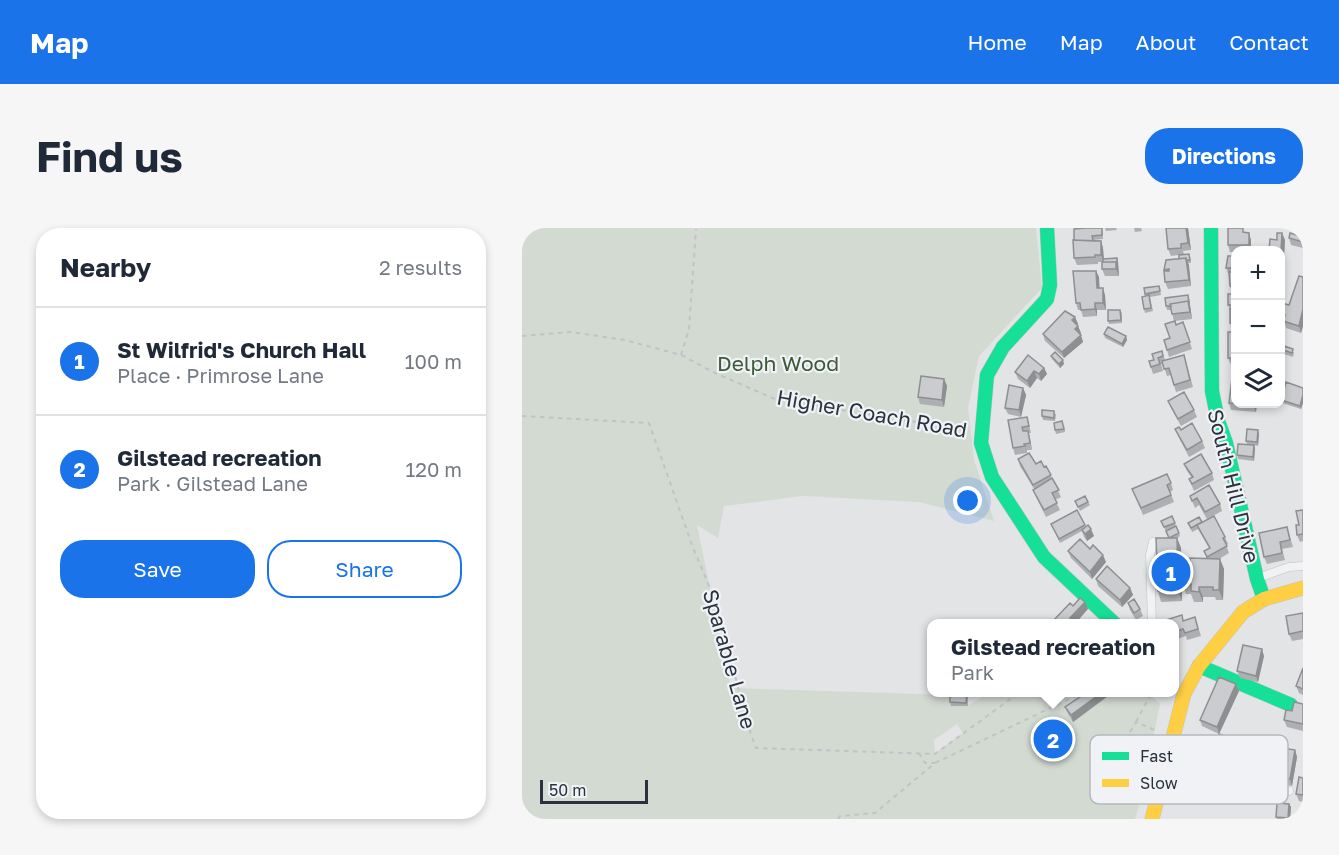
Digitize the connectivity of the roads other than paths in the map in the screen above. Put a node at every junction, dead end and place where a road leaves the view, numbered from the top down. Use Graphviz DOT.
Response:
graph roads {
  1 [pos="1047,228"];
  2 [pos="1211,228"];
  3 [pos="1153,542"];
  4 [pos="1303,566"];
  5 [pos="1257,579"];
  6 [pos="1303,588"];
  7 [pos="1264,599"];
  8 [pos="1110,619"];
  9 [pos="1152,619"];
  10 [pos="1199,666"];
  11 [pos="1179,689"];
  12 [pos="1178,697"];
  13 [pos="1291,705"];
  14 [pos="1171,735"];
  15 [pos="1156,804"];
  16 [pos="1152,819"];
  1 -- 8 [label="street"];
  2 -- 5 [label="street, South Hill Drive"];
  3 -- 9 [label="lane"];
  4 -- 5 [label="lane"];
  5 -- 7 [label="street, South Hill Drive"];
  6 -- 7 [label="street"];
  7 -- 10 [label="street"];
  10 -- 11 [label="street"];
  10 -- 13 [label="street"];
  12 -- 14 [label="street"];
  15 -- 16 [label="street"];
}
